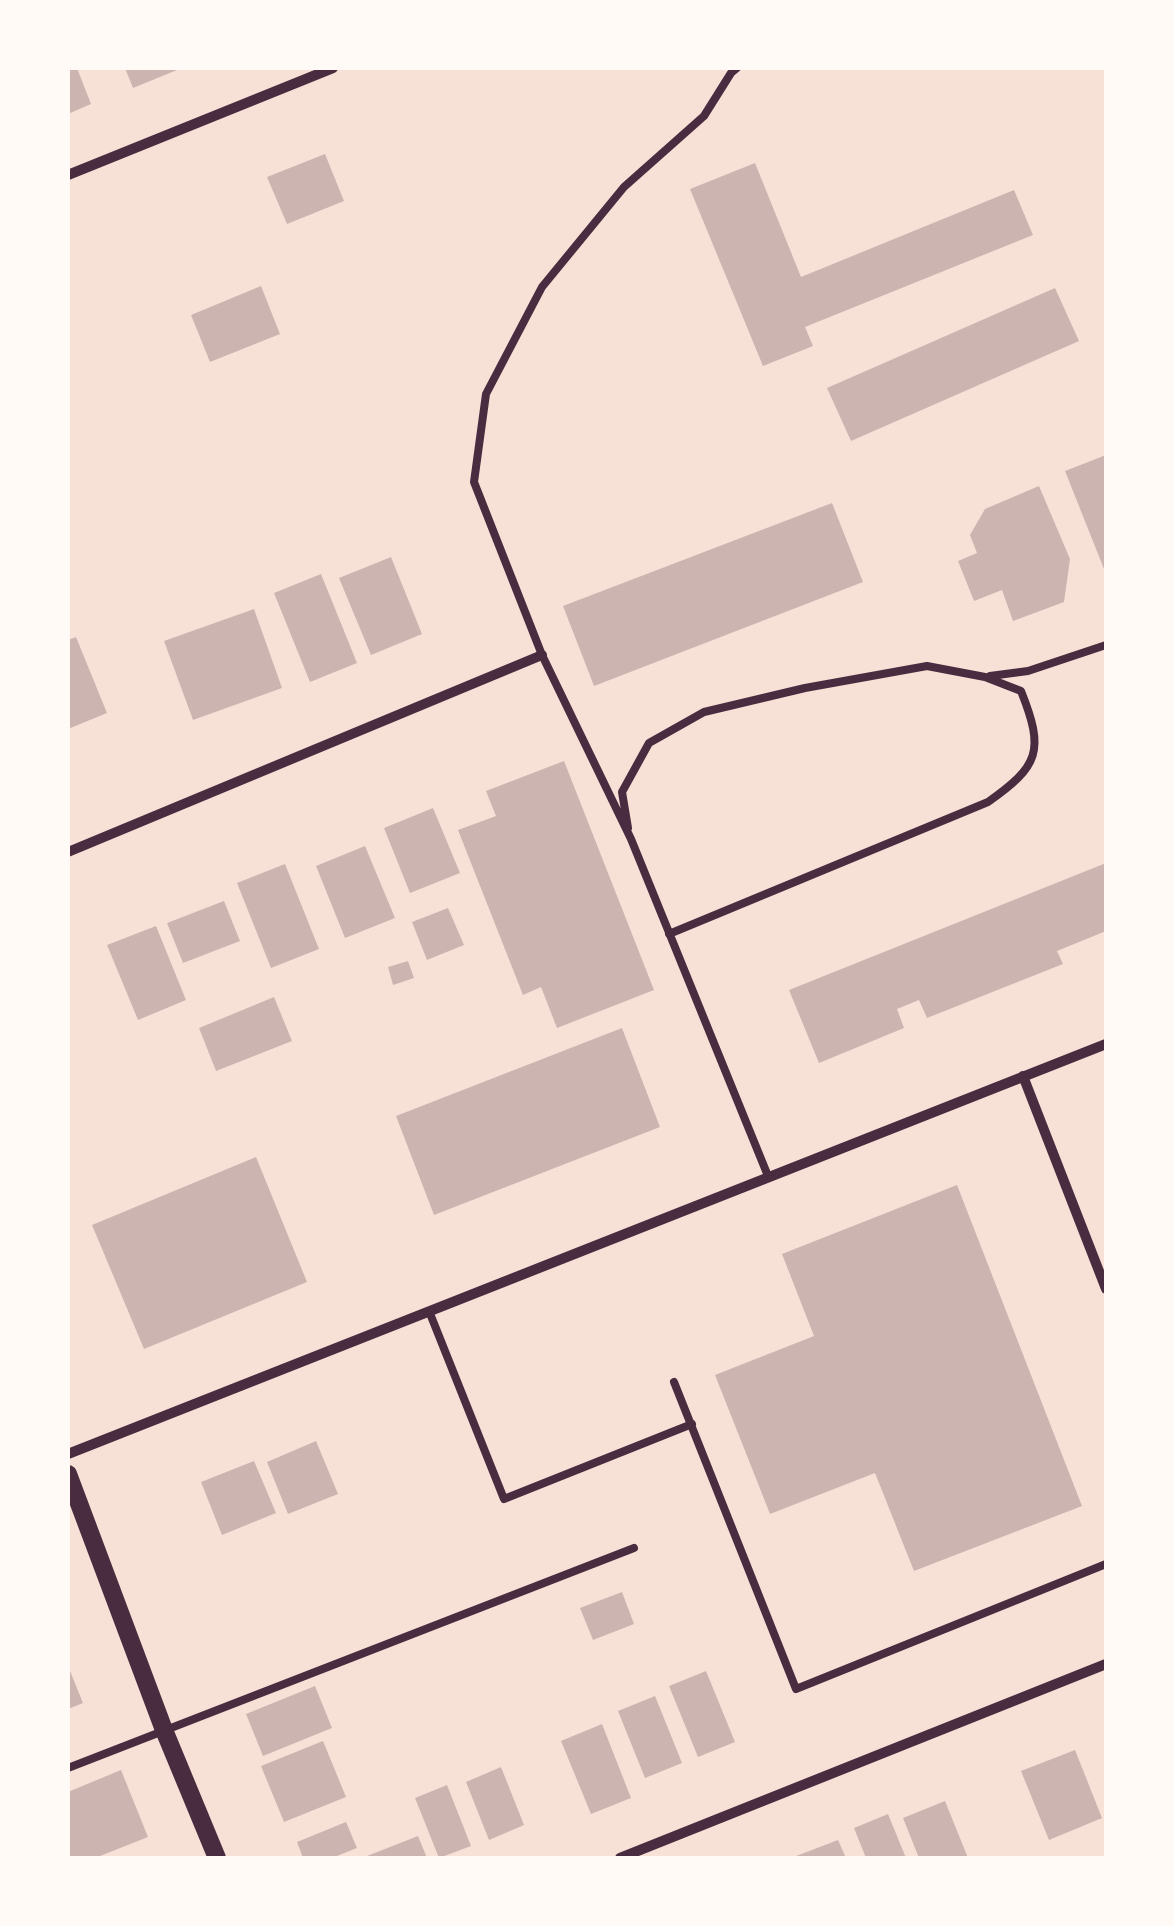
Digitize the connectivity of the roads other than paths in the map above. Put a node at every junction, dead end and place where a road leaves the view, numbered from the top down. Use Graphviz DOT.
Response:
graph roads {
  1 [pos="333,68"];
  2 [pos="737,68"];
  3 [pos="68,176"];
  4 [pos="1106,646"];
  5 [pos="542,655"];
  6 [pos="985,676"];
  7 [pos="631,840"];
  8 [pos="68,852"];
  9 [pos="669,934"];
  10 [pos="1106,1044"];
  11 [pos="1023,1076"];
  12 [pos="768,1176"];
  13 [pos="1106,1290"];
  14 [pos="429,1311"];
  15 [pos="674,1382"];
  16 [pos="692,1424"];
  17 [pos="68,1454"];
  18 [pos="68,1474"];
  19 [pos="634,1548"];
  20 [pos="1106,1564"];
  21 [pos="1106,1664"];
  22 [pos="164,1730"];
  23 [pos="68,1768"];
  24 [pos="216,1858"];
  25 [pos="620,1858"];
  1 -- 3 [label="street"];
  2 -- 5 [label="lane"];
  4 -- 6 [label="lane"];
  5 -- 7 [label="lane"];
  5 -- 8 [label="street"];
  6 -- 7 [label="lane"];
  6 -- 9 [label="lane"];
  7 -- 9 [label="lane"];
  9 -- 12 [label="lane"];
  10 -- 11 [label="street"];
  11 -- 12 [label="street"];
  11 -- 13 [label="street"];
  12 -- 14 [label="street"];
  14 -- 16 [label="lane"];
  14 -- 17 [label="street"];
  15 -- 16 [label="lane"];
  16 -- 20 [label="lane"];
  18 -- 22 [label="street"];
  19 -- 22 [label="lane"];
  21 -- 25 [label="street"];
  22 -- 23 [label="lane"];
  22 -- 24 [label="street"];
}
